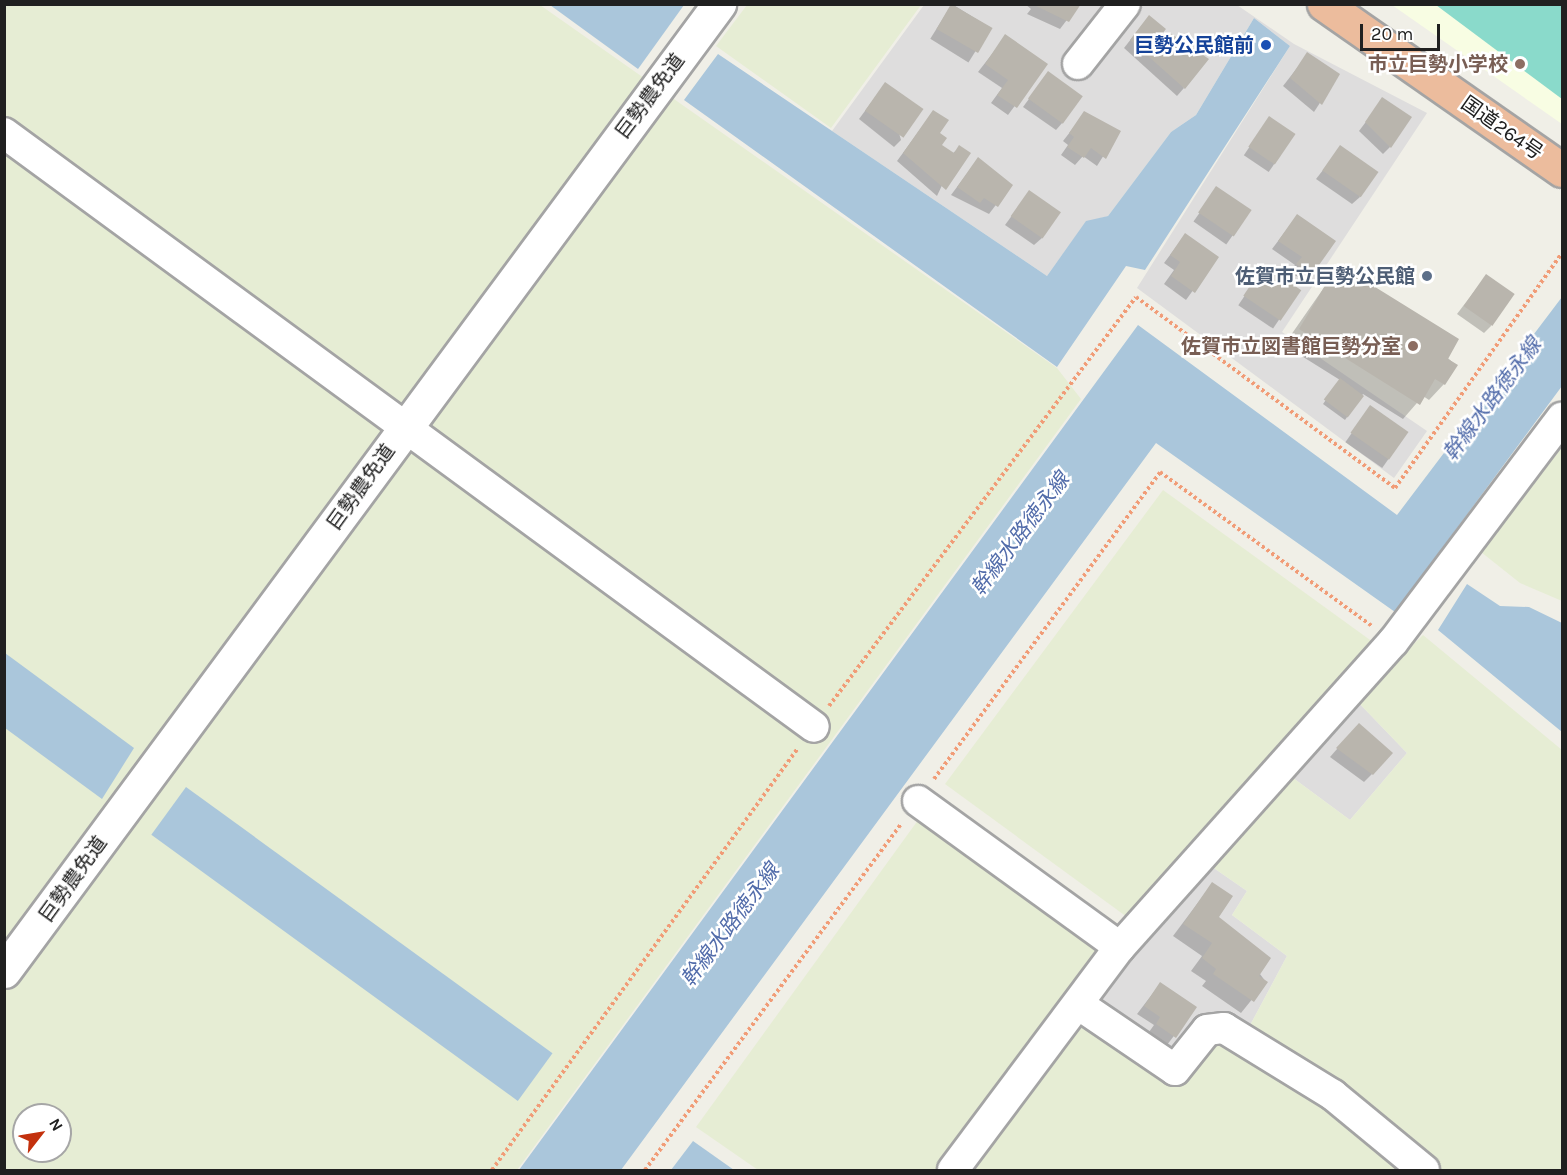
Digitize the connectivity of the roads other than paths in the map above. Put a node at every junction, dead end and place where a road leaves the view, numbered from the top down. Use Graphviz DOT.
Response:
graph roads {
  1 [pos="719,4"];
  2 [pos="1125,4"];
  3 [pos="1324,4"];
  4 [pos="1078,64"];
  5 [pos="4,133"];
  6 [pos="1563,170"];
  7 [pos="1563,418"];
  8 [pos="406,426"];
  9 [pos="814,726"];
  10 [pos="918,801"];
  11 [pos="1120,947"];
  12 [pos="4,971"];
  13 [pos="1078,1004"];
  14 [pos="953,1170"];
  15 [pos="1424,1170"];
  1 -- 8 [label="street, 巨勢農免道"];
  2 -- 4 [label="street"];
  3 -- 6 [label="highway, 国道264号"];
  5 -- 8 [label="street"];
  7 -- 11 [label="street"];
  8 -- 9 [label="street"];
  8 -- 12 [label="street, 巨勢農免道"];
  10 -- 11 [label="street"];
  11 -- 13 [label="street"];
  13 -- 14 [label="street"];
  13 -- 15 [label="street"];
}
